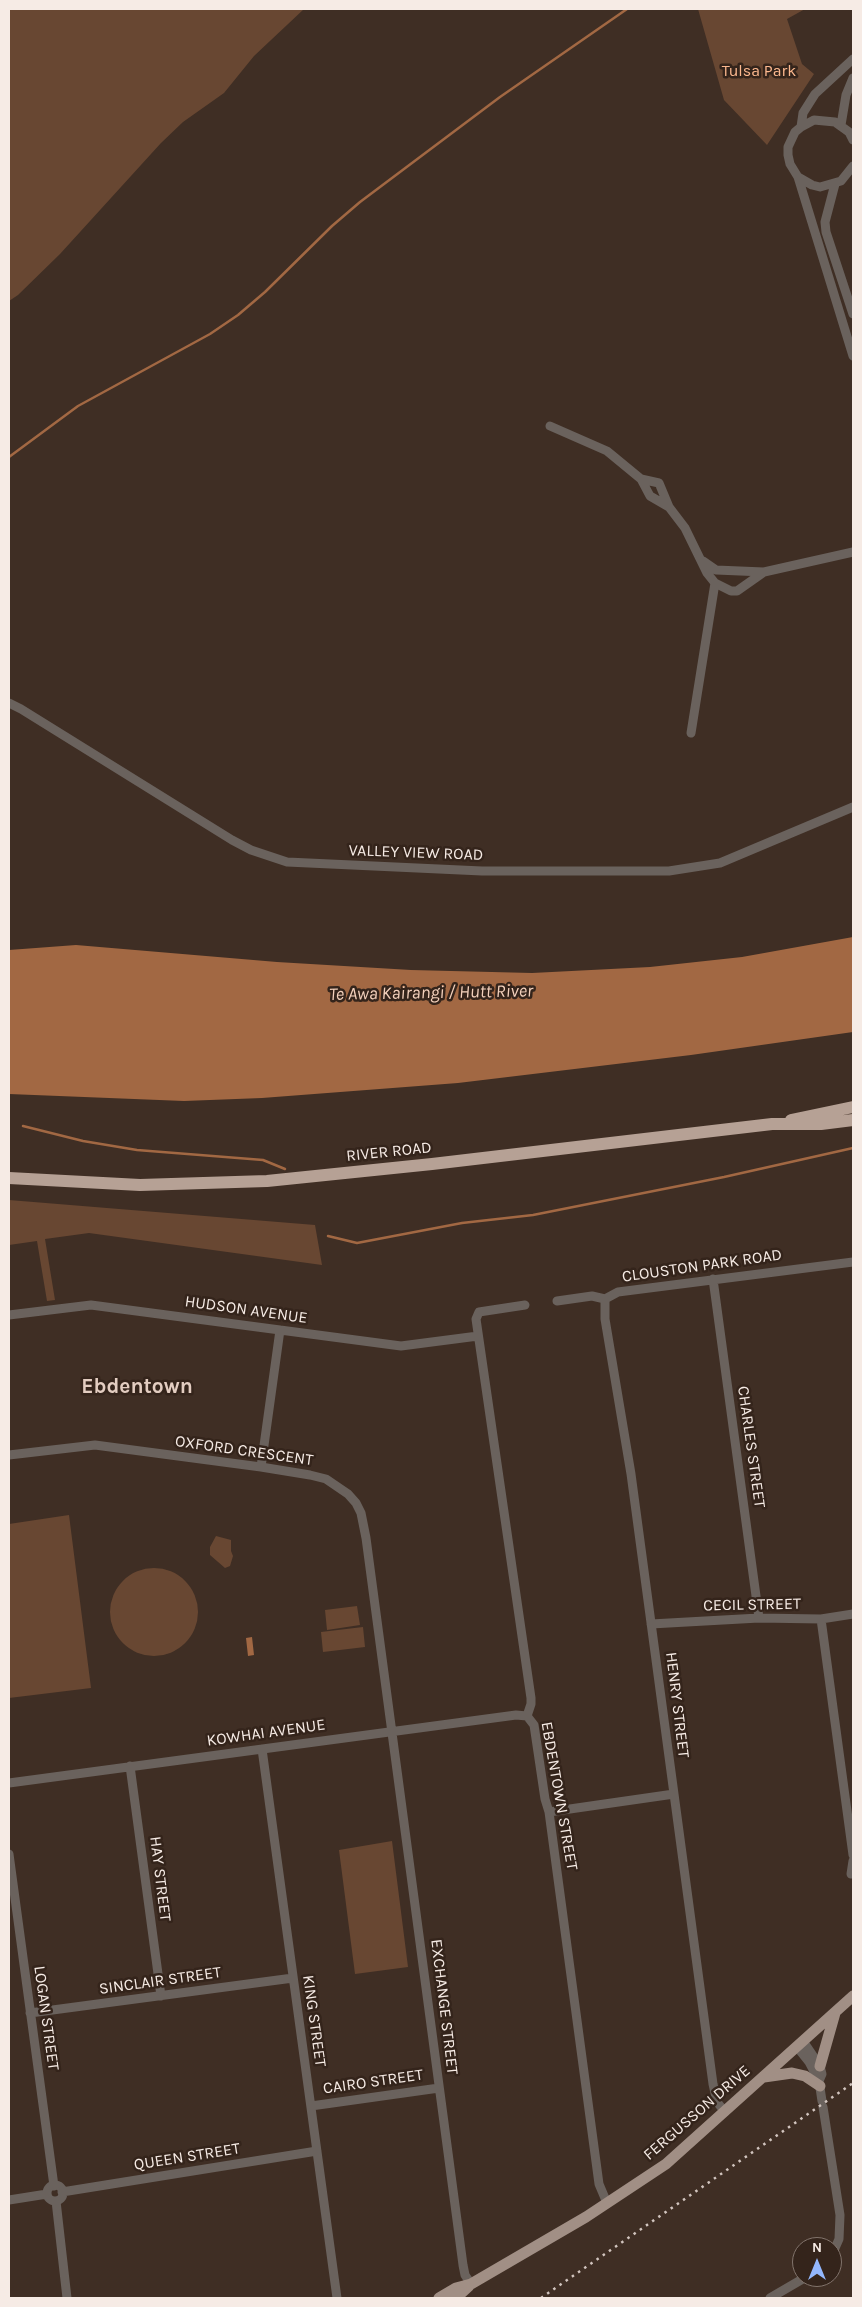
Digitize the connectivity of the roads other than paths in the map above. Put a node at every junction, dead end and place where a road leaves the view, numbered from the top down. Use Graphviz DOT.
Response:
graph roads {
  1 [pos="853,58"];
  2 [pos="853,78"];
  3 [pos="842,125"];
  4 [pos="801,126"];
  5 [pos="853,140"];
  6 [pos="852,170"];
  7 [pos="798,178"];
  8 [pos="835,184"];
  9 [pos="853,314"];
  10 [pos="853,356"];
  11 [pos="550,426"];
  12 [pos="641,480"];
  13 [pos="669,507"];
  14 [pos="853,547"];
  15 [pos="853,552"];
  16 [pos="843,553"];
  17 [pos="701,559"];
  18 [pos="764,572"];
  19 [pos="715,582"];
  20 [pos="9,703"];
  21 [pos="691,733"];
  22 [pos="853,807"];
  23 [pos="853,1107"];
  24 [pos="853,1120"];
  25 [pos="772,1124"];
  26 [pos="9,1178"];
  27 [pos="853,1262"];
  28 [pos="713,1280"];
  29 [pos="605,1299"];
  30 [pos="557,1300"];
  31 [pos="525,1305"];
  32 [pos="9,1315"];
  33 [pos="280,1330"];
  34 [pos="478,1336"];
  35 [pos="9,1455"];
  36 [pos="261,1467"];
  37 [pos="853,1614"];
  38 [pos="759,1618"];
  39 [pos="821,1619"];
  40 [pos="652,1624"];
  41 [pos="527,1716"];
  42 [pos="391,1731"];
  43 [pos="262,1749"];
  44 [pos="130,1766"];
  45 [pos="9,1784"];
  46 [pos="674,1794"];
  47 [pos="549,1812"];
  48 [pos="9,1854"];
  49 [pos="853,1855"];
  50 [pos="9,1858"];
  51 [pos="853,1861"];
  52 [pos="851,1874"];
  53 [pos="293,1978"];
  54 [pos="161,1996"];
  55 [pos="853,1996"];
  56 [pos="835,2012"];
  57 [pos="30,2013"];
  58 [pos="800,2044"];
  59 [pos="820,2066"];
  60 [pos="764,2077"];
  61 [pos="819,2084"];
  62 [pos="439,2088"];
  63 [pos="311,2106"];
  64 [pos="725,2112"];
  65 [pos="317,2151"];
  66 [pos="54,2186"];
  67 [pos="62,2192"];
  68 [pos="47,2194"];
  69 [pos="9,2200"];
  70 [pos="56,2201"];
  71 [pos="607,2203"];
  72 [pos="839,2237"];
  73 [pos="471,2284"];
  74 [pos="792,2285"];
  75 [pos="67,2298"];
  76 [pos="337,2298"];
  77 [pos="439,2298"];
  78 [pos="456,2298"];
  79 [pos="770,2298"];
  1 -- 4 [label="street"];
  2 -- 3 [label="street"];
  3 -- 4 [label="street"];
  3 -- 5 [label="street"];
  4 -- 7 [label="street"];
  6 -- 8 [label="street"];
  7 -- 8 [label="street"];
  7 -- 10 [label="street"];
  8 -- 9 [label="street"];
  11 -- 12 [label="street"];
  12 -- 13 [label="street"];
  12 -- 13 [label="street"];
  13 -- 17 [label="street"];
  14 -- 16 [label="street"];
  15 -- 16 [label="street"];
  16 -- 18 [label="street"];
  17 -- 18 [label="street"];
  17 -- 19 [label="street"];
  18 -- 19 [label="street"];
  19 -- 21 [label="street"];
  20 -- 22 [label="street, VALLEY VIEW ROAD"];
  23 -- 25 [label="highway, RIVER ROAD"];
  24 -- 25 [label="highway, RIVER ROAD"];
  25 -- 26 [label="highway, RIVER ROAD"];
  27 -- 28 [label="street, CLOUSTON PARK ROAD"];
  28 -- 29 [label="street, CLOUSTON PARK ROAD"];
  28 -- 38 [label="street, CHARLES STREET"];
  29 -- 30 [label="street, CLOUSTON PARK ROAD"];
  29 -- 40 [label="street, HENRY STREET"];
  31 -- 34 [label="street, EBDENTOWN STREET"];
  32 -- 33 [label="street, HUDSON AVENUE"];
  33 -- 34 [label="street, HUDSON AVENUE"];
  33 -- 36 [label="street"];
  34 -- 41 [label="street, EBDENTOWN STREET"];
  35 -- 36 [label="street, OXFORD CRESCENT"];
  36 -- 42 [label="street, OXFORD CRESCENT"];
  37 -- 39 [label="street, CECIL STREET"];
  38 -- 39 [label="street, CECIL STREET"];
  38 -- 40 [label="street, CECIL STREET"];
  39 -- 49 [label="street"];
  40 -- 46 [label="street, HENRY STREET"];
  41 -- 42 [label="street, KOWHAI AVENUE"];
  41 -- 47 [label="street, EBDENTOWN STREET"];
  42 -- 43 [label="street, KOWHAI AVENUE"];
  42 -- 62 [label="street, EXCHANGE STREET"];
  43 -- 44 [label="street, KOWHAI AVENUE"];
  43 -- 53 [label="street, KING STREET"];
  44 -- 45 [label="street, KOWHAI AVENUE"];
  44 -- 54 [label="street, HAY STREET"];
  46 -- 47 [label="street"];
  46 -- 64 [label="street, HENRY STREET"];
  47 -- 71 [label="street, EBDENTOWN STREET"];
  48 -- 50 [label="street, LOGAN STREET"];
  50 -- 57 [label="street, LOGAN STREET"];
  51 -- 52 [label="street"];
  53 -- 54 [label="street, SINCLAIR STREET"];
  53 -- 63 [label="street, KING STREET"];
  54 -- 57 [label="street, SINCLAIR STREET"];
  55 -- 56 [label="main road, FERGUSSON DRIVE"];
  56 -- 58 [label="main road, FERGUSSON DRIVE"];
  56 -- 59 [label="main road"];
  57 -- 66 [label="street, LOGAN STREET"];
  58 -- 59 [label="street"];
  58 -- 60 [label="main road, FERGUSSON DRIVE"];
  58 -- 61 [label="street"];
  59 -- 61 [label="street"];
  60 -- 61 [label="main road"];
  60 -- 64 [label="main road, FERGUSSON DRIVE"];
  61 -- 72 [label="street"];
  62 -- 63 [label="street, CAIRO STREET"];
  62 -- 73 [label="street, EXCHANGE STREET"];
  63 -- 65 [label="street, KING STREET"];
  64 -- 71 [label="main road, FERGUSSON DRIVE"];
  65 -- 67 [label="street, QUEEN STREET"];
  65 -- 76 [label="street, KING STREET"];
  66 -- 67 [label="street"];
  66 -- 68 [label="street"];
  67 -- 70 [label="street"];
  68 -- 69 [label="street"];
  68 -- 70 [label="street"];
  70 -- 75 [label="street"];
  71 -- 73 [label="main road, FERGUSSON DRIVE"];
  73 -- 77 [label="main road, FERGUSSON DRIVE"];
  73 -- 78 [label="main road, FERGUSSON DRIVE"];
  74 -- 79 [label="street"];
}
